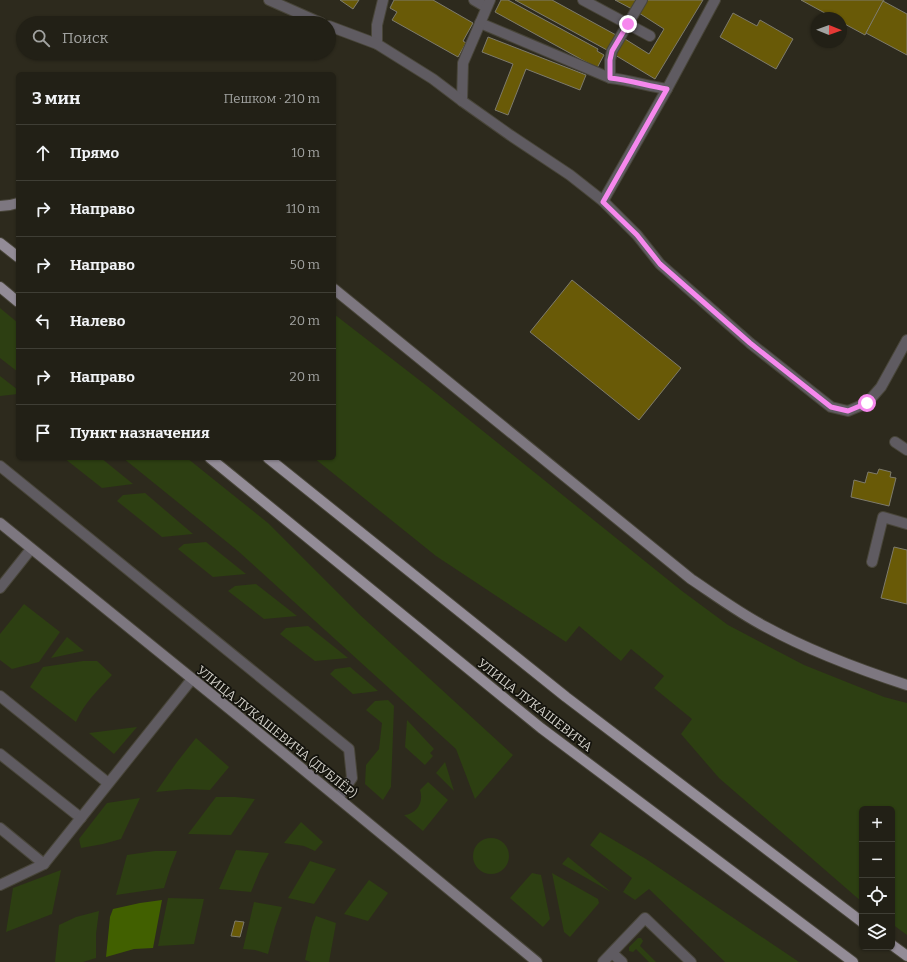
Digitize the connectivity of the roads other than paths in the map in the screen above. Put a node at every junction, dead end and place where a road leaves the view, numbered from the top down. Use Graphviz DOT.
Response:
graph roads {
  1 [pos="269,0"];
  2 [pos="383,0"];
  3 [pos="474,0"];
  4 [pos="583,0"];
  5 [pos="642,0"];
  6 [pos="714,0"];
  7 [pos="488,3"];
  8 [pos="304,16"];
  9 [pos="480,23"];
  10 [pos="628,24"];
  11 [pos="336,29"];
  12 [pos="650,36"];
  13 [pos="377,44"];
  14 [pos="610,78"];
  15 [pos="667,89"];
  16 [pos="462,101"];
  17 [pos="603,202"];
  18 [pos="16,204"];
  19 [pos="0,206"];
  20 [pos="0,243"];
  21 [pos="16,255"];
  22 [pos="0,287"];
  23 [pos="336,291"];
  24 [pos="16,300"];
  25 [pos="907,340"];
  26 [pos="895,442"];
  27 [pos="907,450"];
  28 [pos="212,460"];
  29 [pos="270,460"];
  30 [pos="0,466"];
  31 [pos="0,523"];
  32 [pos="907,524"];
  33 [pos="31,549"];
  34 [pos="872,562"];
  35 [pos="0,588"];
  36 [pos="192,679"];
  37 [pos="907,684"];
  38 [pos="0,696"];
  39 [pos="0,754"];
  40 [pos="108,784"];
  41 [pos="338,798"];
  42 [pos="81,818"];
  43 [pos="0,828"];
  44 [pos="44,864"];
  45 [pos="2,882"];
  46 [pos="859,920"];
  47 [pos="895,947"];
  48 [pos="612,953"];
  49 [pos="907,956"];
  50 [pos="537,962"];
  51 [pos="604,962"];
  52 [pos="622,962"];
  53 [pos="691,962"];
  54 [pos="853,962"];
  1 -- 8 [label="street"];
  2 -- 13 [label="street"];
  3 -- 7 [label="street"];
  4 -- 10 [label="street"];
  5 -- 10 [label="street"];
  6 -- 15 [label="street"];
  7 -- 9 [label="street"];
  9 -- 14 [label="street"];
  9 -- 16 [label="street"];
  10 -- 12 [label="street"];
  10 -- 14 [label="street"];
  11 -- 13 [label="street"];
  13 -- 16 [label="street"];
  14 -- 15 [label="street"];
  15 -- 17 [label="street"];
  16 -- 17 [label="street"];
  17 -- 25 [label="street"];
  18 -- 19 [label="main road"];
  20 -- 21 [label="main road"];
  22 -- 24 [label="main road"];
  23 -- 37 [label="main road"];
  26 -- 27 [label="street"];
  28 -- 54 [label="main road, УЛИЦА ЛУКАШЕВИЧА"];
  29 -- 46 [label="main road, УЛИЦА ЛУКАШЕВИЧА"];
  30 -- 41 [label="street"];
  31 -- 33 [label="main road, УЛИЦА ЛУКАШЕВИЧА (ДУБЛЁР)"];
  32 -- 34 [label="street"];
  33 -- 35 [label="street"];
  33 -- 36 [label="main road, УЛИЦА ЛУКАШЕВИЧА (ДУБЛЁР)"];
  36 -- 40 [label="street"];
  36 -- 41 [label="main road, УЛИЦА ЛУКАШЕВИЧА (ДУБЛЁР)"];
  38 -- 40 [label="street"];
  39 -- 42 [label="street"];
  40 -- 42 [label="street"];
  41 -- 50 [label="main road, УЛИЦА ЛУКАШЕВИЧА (ДУБЛЁР)"];
  42 -- 44 [label="street"];
  43 -- 44 [label="street"];
  44 -- 45 [label="street"];
  47 -- 49 [label="main road"];
  48 -- 51 [label="street"];
  48 -- 52 [label="street"];
  48 -- 53 [label="street"];
}
